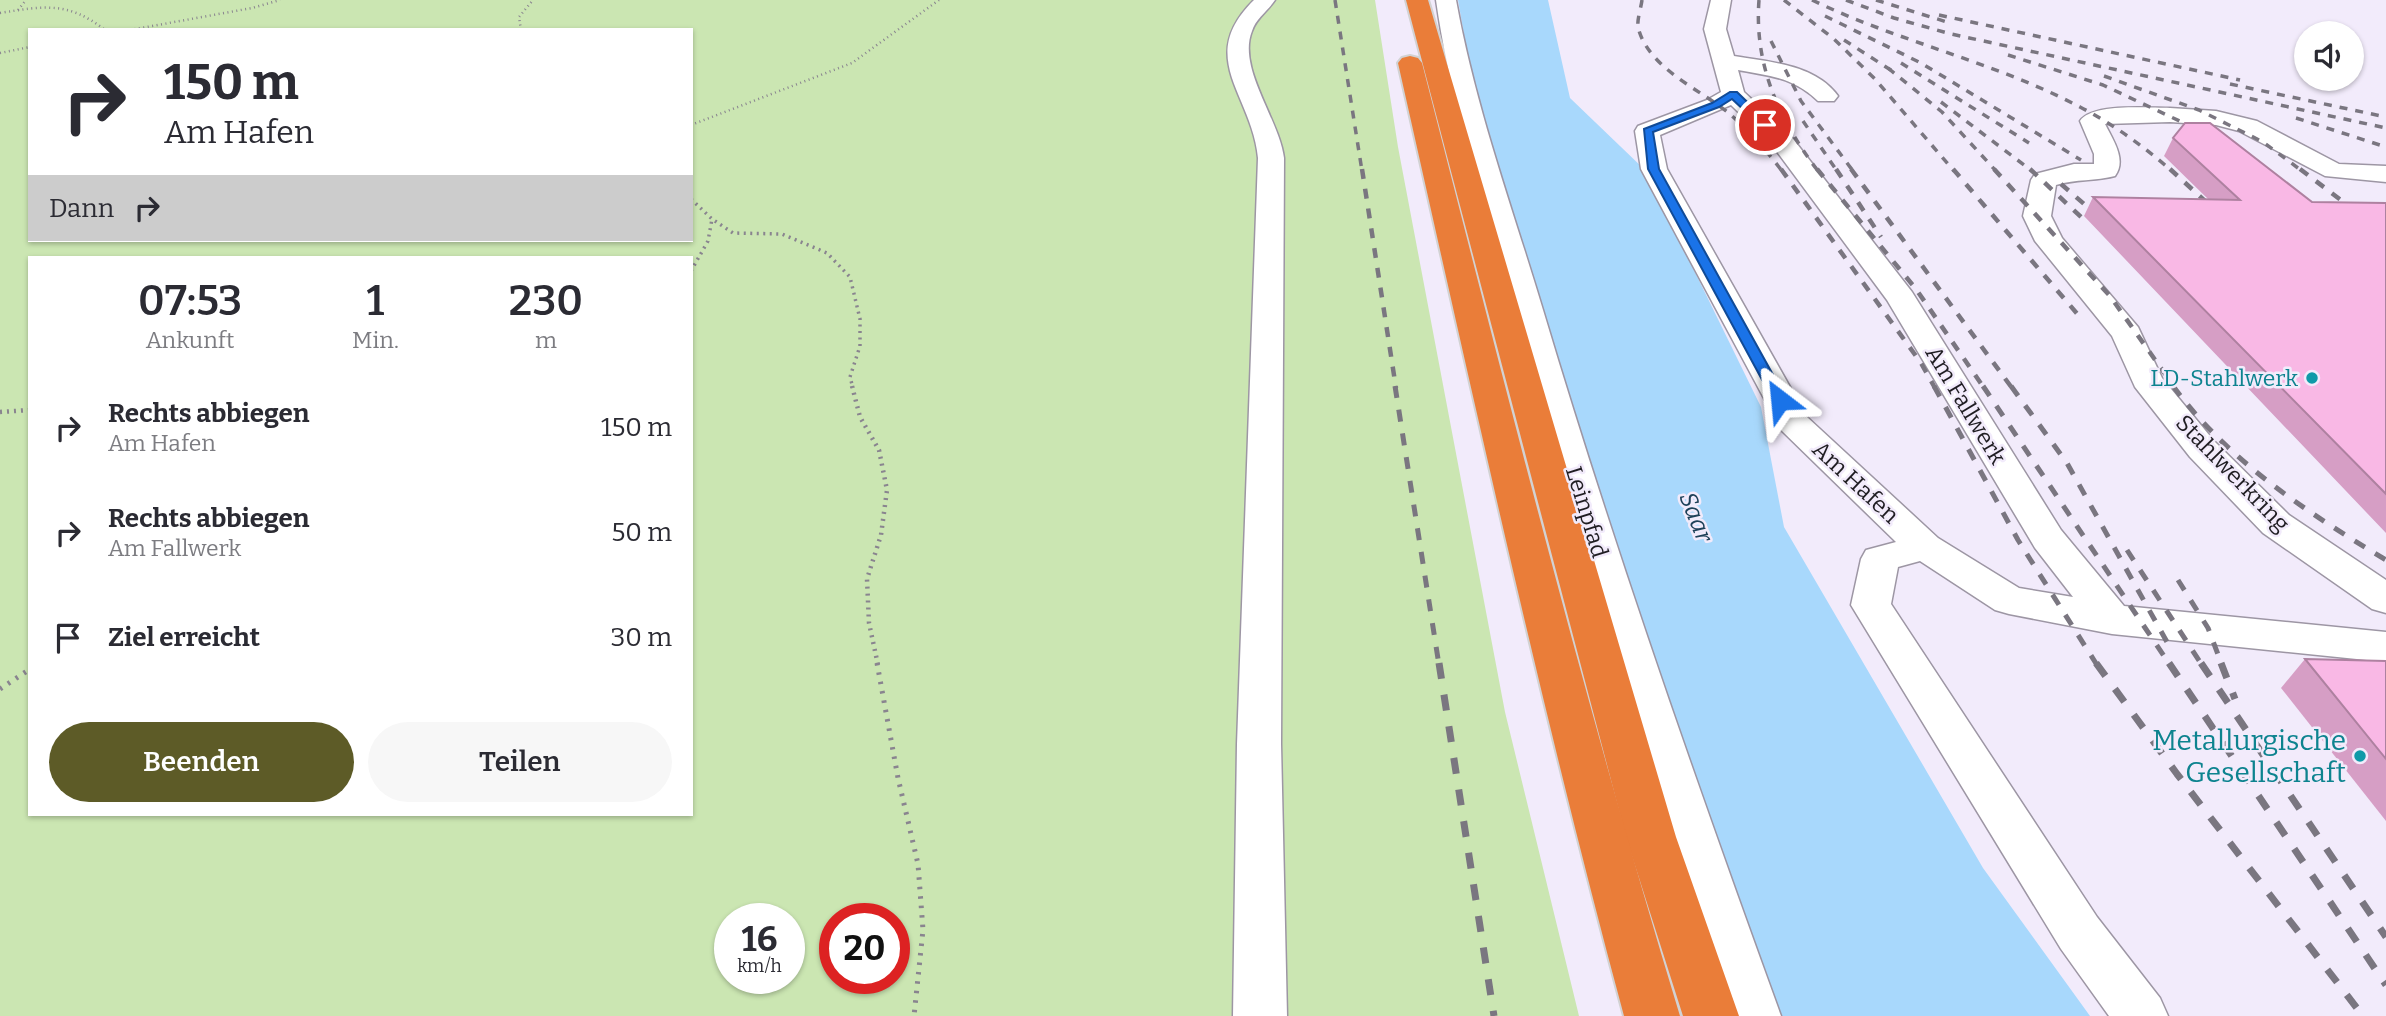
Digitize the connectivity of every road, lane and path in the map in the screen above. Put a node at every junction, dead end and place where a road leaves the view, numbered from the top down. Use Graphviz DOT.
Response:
graph roads {
  1 [pos="26,0"];
  2 [pos="281,0"];
  3 [pos="533,0"];
  4 [pos="939,0"];
  5 [pos="1265,0"];
  6 [pos="1395,0"];
  7 [pos="1417,0"];
  8 [pos="1446,0"];
  9 [pos="1721,0"];
  10 [pos="19,10"];
  11 [pos="0,13"];
  12 [pos="103,28"];
  13 [pos="141,28"];
  14 [pos="521,28"];
  15 [pos="28,47"];
  16 [pos="0,53"];
  17 [pos="1724,61"];
  18 [pos="1733,94"];
  19 [pos="1826,96"];
  20 [pos="693,124"];
  21 [pos="2386,174"];
  22 [pos="693,201"];
  23 [pos="712,219"];
  24 [pos="693,267"];
  25 [pos="28,410"];
  26 [pos="0,412"];
  27 [pos="1925,547"];
  28 [pos="2386,599"];
  29 [pos="2112,619"];
  30 [pos="2386,647"];
  31 [pos="28,670"];
  32 [pos="0,689"];
  33 [pos="914,1016"];
  34 [pos="1260,1016"];
  35 [pos="1652,1016"];
  36 [pos="1711,1016"];
  37 [pos="1754,1016"];
  38 [pos="2141,1016"];
  1 -- 10 [label="path"];
  2 -- 13 [label="path"];
  3 -- 14 [label="path"];
  4 -- 20 [label="path"];
  5 -- 34 [label="street"];
  6 -- 35 [label="highway"];
  7 -- 36 [label="highway"];
  8 -- 37 [label="street, Leinpfad"];
  9 -- 17 [label="street"];
  10 -- 11 [label="path"];
  10 -- 12 [label="path"];
  15 -- 16 [label="path"];
  17 -- 18 [label="street"];
  17 -- 19 [label="street"];
  18 -- 27 [label="street, Am Hafen"];
  18 -- 29 [label="street, Am Fallwerk"];
  21 -- 28 [label="street, Stahlwerkring"];
  22 -- 23 [label="path"];
  23 -- 24 [label="path"];
  23 -- 33 [label="path"];
  25 -- 26 [label="path"];
  27 -- 29 [label="street, Am Hafen"];
  27 -- 38 [label="street"];
  29 -- 30 [label="street"];
  31 -- 32 [label="path"];
}
